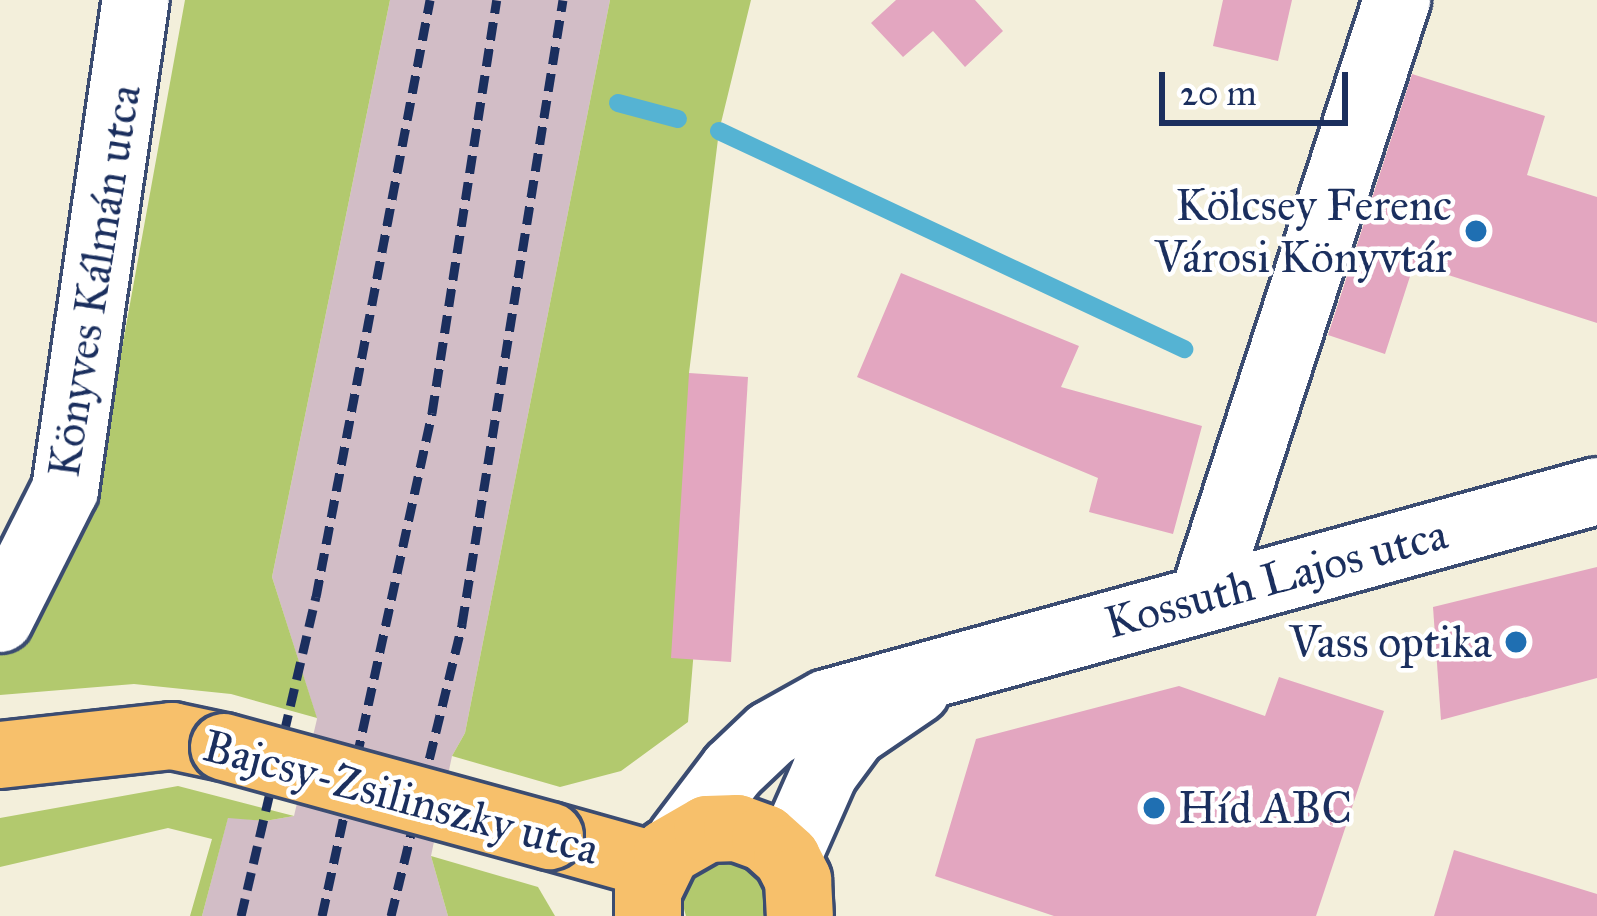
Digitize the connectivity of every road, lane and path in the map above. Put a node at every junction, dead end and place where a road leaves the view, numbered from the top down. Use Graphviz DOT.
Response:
graph roads {
  1 [pos="136,0"];
  2 [pos="1397,0"];
  3 [pos="1597,490"];
  4 [pos="1204,595"];
  5 [pos="2,618"];
  6 [pos="956,669"];
  7 [pos="0,755"];
  8 [pos="662,874"];
  9 [pos="794,887"];
  1 -- 5 [label="street, Könyves Kálmán utca"];
  2 -- 4 [label="street"];
  3 -- 4 [label="street, Kossuth Lajos utca"];
  4 -- 6 [label="street, Kossuth Lajos utca"];
  6 -- 8 [label="street, Kossuth Lajos utca"];
  6 -- 9 [label="street, Kossuth Lajos utca"];
  7 -- 8 [label="main road, Bajcsy-Zsilinszky utca, bridge"];
  8 -- 9 [label="main road"];
}
